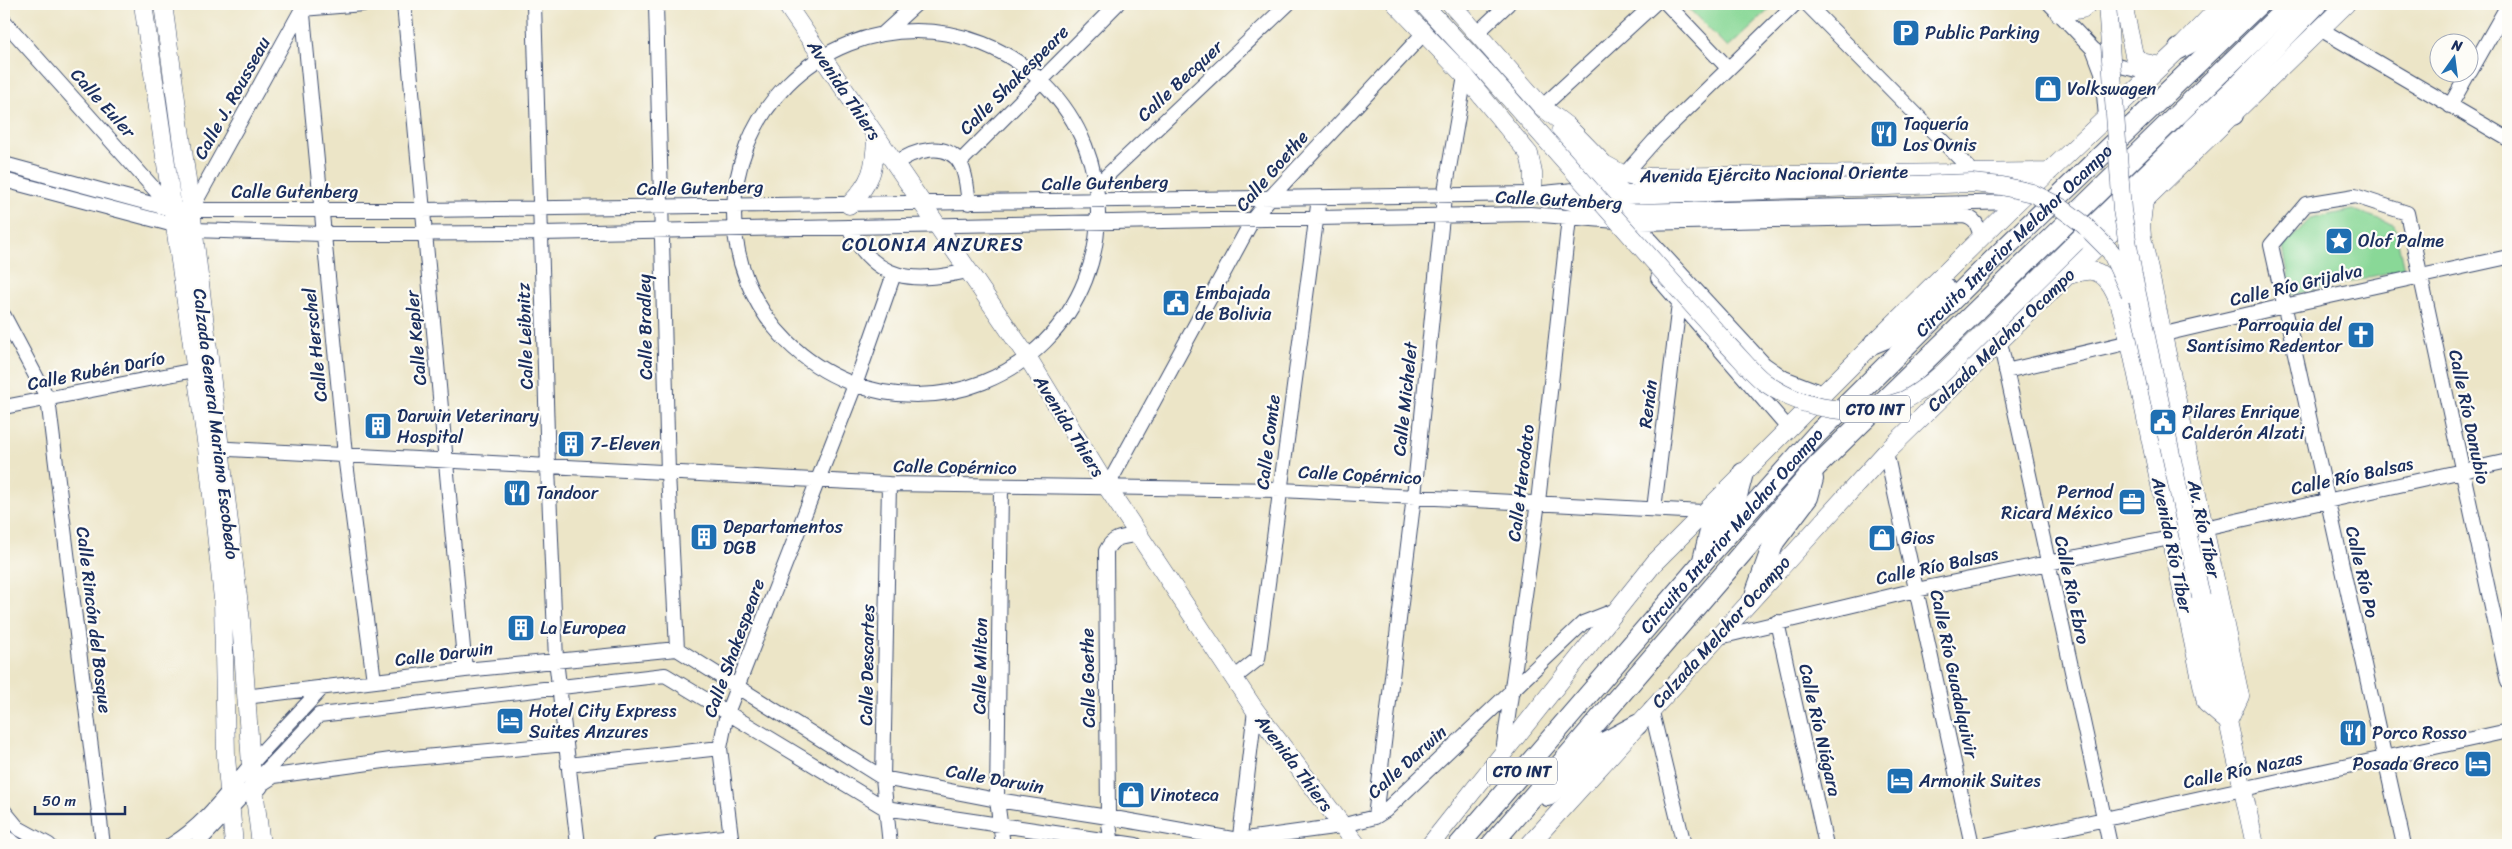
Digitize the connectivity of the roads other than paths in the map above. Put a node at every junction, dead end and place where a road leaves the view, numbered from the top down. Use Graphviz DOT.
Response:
graph roads {
  1 [pos="143,4"];
  2 [pos="163,4"];
  3 [pos="363,4"];
  4 [pos="404,4"];
  5 [pos="534,4"];
  6 [pos="656,4"];
  7 [pos="786,4"];
  8 [pos="916,4"];
  9 [pos="1117,4"];
  10 [pos="1288,4"];
  11 [pos="1396,4"];
  12 [pos="1423,4"];
  13 [pos="1451,4"];
  14 [pos="1508,4"];
  15 [pos="1654,4"];
  16 [pos="1667,4"];
  17 [pos="1795,4"];
  18 [pos="1807,4"];
  19 [pos="2088,4"];
  20 [pos="2107,4"];
  21 [pos="2123,4"];
  22 [pos="2222,4"];
  23 [pos="2244,4"];
  24 [pos="2259,4"];
  25 [pos="2290,4"];
  26 [pos="2317,4"];
  27 [pos="2346,4"];
  28 [pos="303,6"];
  29 [pos="2508,6"];
  30 [pos="2054,8"];
  31 [pos="4,21"];
  32 [pos="2320,29"];
  33 [pos="1424,33"];
  34 [pos="1477,33"];
  35 [pos="882,34"];
  36 [pos="2179,49"];
  37 [pos="2094,50"];
  38 [pos="2480,53"];
  39 [pos="822,57"];
  40 [pos="1728,68"];
  41 [pos="2156,70"];
  42 [pos="1465,76"];
  43 [pos="1041,81"];
  44 [pos="2463,82"];
  45 [pos="2235,88"];
  46 [pos="2450,106"];
  47 [pos="1542,108"];
  48 [pos="2106,117"];
  49 [pos="2229,119"];
  50 [pos="2192,129"];
  51 [pos="876,137"];
  52 [pos="2508,139"];
  53 [pos="960,162"];
  54 [pos="4,164"];
  55 [pos="895,164"];
  56 [pos="1890,172"];
  57 [pos="1972,172"];
  58 [pos="2049,172"];
  59 [pos="1624,175"];
  60 [pos="4,180"];
  61 [pos="1097,185"];
  62 [pos="1533,194"];
  63 [pos="1625,195"];
  64 [pos="1444,197"];
  65 [pos="1319,198"];
  66 [pos="1269,199"];
  67 [pos="1099,201"];
  68 [pos="2144,201"];
  69 [pos="2017,202"];
  70 [pos="969,203"];
  71 [pos="848,204"];
  72 [pos="922,204"];
  73 [pos="733,206"];
  74 [pos="661,207"];
  75 [pos="541,209"];
  76 [pos="191,210"];
  77 [pos="423,210"];
  78 [pos="321,211"];
  79 [pos="1892,211"];
  80 [pos="1442,216"];
  81 [pos="175,218"];
  82 [pos="1570,218"];
  83 [pos="1253,219"];
  84 [pos="1315,219"];
  85 [pos="1609,220"];
  86 [pos="1099,222"];
  87 [pos="1641,223"];
  88 [pos="937,226"];
  89 [pos="848,227"];
  90 [pos="734,229"];
  91 [pos="193,230"];
  92 [pos="662,230"];
  93 [pos="425,232"];
  94 [pos="541,233"];
  95 [pos="323,234"];
  96 [pos="1981,237"];
  97 [pos="2006,248"];
  98 [pos="2508,257"];
  99 [pos="968,271"];
  100 [pos="894,274"];
  101 [pos="2068,275"];
  102 [pos="2419,276"];
  103 [pos="1679,304"];
  104 [pos="2284,306"];
  105 [pos="4,316"];
  106 [pos="2142,319"];
  107 [pos="2163,340"];
  108 [pos="1874,342"];
  109 [pos="2000,342"];
  110 [pos="2130,348"];
  111 [pos="1028,358"];
  112 [pos="195,370"];
  113 [pos="2006,371"];
  114 [pos="855,385"];
  115 [pos="1824,393"];
  116 [pos="48,399"];
  117 [pos="4,407"];
  118 [pos="1788,428"];
  119 [pos="213,448"];
  120 [pos="1886,452"];
  121 [pos="345,455"];
  122 [pos="447,461"];
  123 [pos="2508,461"];
  124 [pos="548,466"];
  125 [pos="1817,466"];
  126 [pos="2462,472"];
  127 [pos="668,473"];
  128 [pos="1742,473"];
  129 [pos="817,481"];
  130 [pos="889,484"];
  131 [pos="1001,487"];
  132 [pos="1107,487"];
  133 [pos="1281,490"];
  134 [pos="1414,496"];
  135 [pos="2327,501"];
  136 [pos="1538,502"];
  137 [pos="1654,509"];
  138 [pos="1703,512"];
  139 [pos="2204,528"];
  140 [pos="1139,535"];
  141 [pos="2170,538"];
  142 [pos="2047,562"];
  143 [pos="1702,563"];
  144 [pos="1916,590"];
  145 [pos="1756,592"];
  146 [pos="1616,610"];
  147 [pos="1777,622"];
  148 [pos="1714,638"];
  149 [pos="677,649"];
  150 [pos="556,660"];
  151 [pos="465,670"];
  152 [pos="1234,678"];
  153 [pos="374,681"];
  154 [pos="2508,682"];
  155 [pos="559,687"];
  156 [pos="737,687"];
  157 [pos="323,688"];
  158 [pos="1512,691"];
  159 [pos="245,696"];
  160 [pos="1652,708"];
  161 [pos="1254,710"];
  162 [pos="727,713"];
  163 [pos="2228,722"];
  164 [pos="1637,725"];
  165 [pos="2508,731"];
  166 [pos="566,744"];
  167 [pos="720,748"];
  168 [pos="1503,752"];
  169 [pos="2385,759"];
  170 [pos="251,765"];
  171 [pos="568,765"];
  172 [pos="883,778"];
  173 [pos="2243,789"];
  174 [pos="254,790"];
  175 [pos="228,792"];
  176 [pos="997,800"];
  177 [pos="885,808"];
  178 [pos="4,811"];
  179 [pos="230,811"];
  180 [pos="1521,812"];
  181 [pos="1108,816"];
  182 [pos="1375,817"];
  183 [pos="2104,821"];
  184 [pos="1000,826"];
  185 [pos="1341,826"];
  186 [pos="4,836"];
  187 [pos="731,841"];
  188 [pos="1112,843"];
  189 [pos="1238,843"];
  190 [pos="17,845"];
  191 [pos="49,845"];
  192 [pos="103,845"];
  193 [pos="171,845"];
  194 [pos="196,845"];
  195 [pos="234,845"];
  196 [pos="261,845"];
  197 [pos="578,845"];
  198 [pos="660,845"];
  199 [pos="890,845"];
  200 [pos="1003,845"];
  201 [pos="1136,845"];
  202 [pos="1357,845"];
  203 [pos="1430,845"];
  204 [pos="1459,845"];
  205 [pos="1491,845"];
  206 [pos="1529,845"];
  207 [pos="1684,845"];
  208 [pos="1826,845"];
  209 [pos="1972,845"];
  210 [pos="1986,845"];
  211 [pos="2110,845"];
  212 [pos="2255,845"];
  213 [pos="2404,845"];
  1 -- 81 [label="main road, Calzada General Mariano Escobedo"];
  2 -- 76 [label="main road, Calzada General Mariano Escobedo"];
  3 -- 28 [label="street"];
  4 -- 77 [label="street, Calle Kepler"];
  5 -- 75 [label="street, Calle Leibnitz"];
  6 -- 74 [label="street, Calle Bradley"];
  7 -- 39 [label="main road, Avenida Thiers"];
  8 -- 35 [label="street"];
  9 -- 43 [label="street, Calle Shakespeare"];
  10 -- 61 [label="street, Calle Becquer"];
  11 -- 33 [label="main road"];
  12 -- 50 [label="main road, bridge"];
  13 -- 34 [label="main road, Avenida Ejército Nacional Oriente"];
  14 -- 34 [label="street"];
  15 -- 47 [label="street"];
  16 -- 40 [label="street"];
  17 -- 40 [label="street"];
  18 -- 57 [label="street"];
  19 -- 30 [label="main road"];
  20 -- 106 [label="main road, bridge"];
  21 -- 41 [label="main road"];
  22 -- 36 [label="main road, CTO INT"];
  23 -- 36 [label="highway"];
  24 -- 97 [label="highway, Circuito Interior Melchor Ocampo / CTO INT"];
  25 -- 125 [label="highway, Circuito Interior Melchor Ocampo / CTO INT"];
  26 -- 45 [label="highway"];
  27 -- 32 [label="main road, Calzada Melchor Ocampo / CTO INT"];
  28 -- 76 [label="street, Calle J. Rousseau"];
  28 -- 78 [label="street, Calle Herschel"];
  29 -- 38 [label="street"];
  30 -- 37 [label="street"];
  31 -- 81 [label="street, Calle Euler"];
  32 -- 46 [label="street"];
  32 -- 49 [label="main road, Calzada Melchor Ocampo / CTO INT"];
  33 -- 42 [label="main road"];
  33 -- 66 [label="street, Calle Goethe"];
  34 -- 47 [label="main road, Avenida Ejército Nacional Oriente"];
  35 -- 39 [label="street"];
  35 -- 43 [label="street"];
  36 -- 41 [label="main road, CTO INT"];
  37 -- 41 [label="street"];
  37 -- 48 [label="street"];
  39 -- 51 [label="main road, Avenida Thiers"];
  39 -- 73 [label="street"];
  40 -- 59 [label="street"];
  41 -- 48 [label="main road, CTO INT"];
  42 -- 62 [label="main road"];
  42 -- 64 [label="street, Calle Michelet"];
  43 -- 53 [label="street, Calle Shakespeare"];
  43 -- 61 [label="street"];
  44 -- 46 [label="street"];
  45 -- 49 [label="highway"];
  45 -- 50 [label="highway"];
  46 -- 52 [label="street"];
  47 -- 59 [label="main road, Avenida Ejército Nacional Oriente"];
  47 -- 63 [label="main road"];
  48 -- 58 [label="main road, CTO INT"];
  49 -- 50 [label="main road"];
  49 -- 68 [label="main road, Calzada Melchor Ocampo / CTO INT"];
  51 -- 55 [label="main road, Avenida Thiers"];
  51 -- 71 [label="main road"];
  53 -- 55 [label="street"];
  53 -- 70 [label="street"];
  54 -- 81 [label="street"];
  55 -- 72 [label="main road, Avenida Thiers"];
  56 -- 57 [label="main road, Avenida Ejército Nacional Oriente"];
  56 -- 59 [label="main road, Avenida Ejército Nacional Oriente"];
  56 -- 79 [label="street"];
  57 -- 58 [label="main road, Avenida Ejército Nacional Oriente"];
  58 -- 69 [label="main road, CTO INT"];
  60 -- 81 [label="street"];
  61 -- 67 [label="street"];
  62 -- 63 [label="street"];
  62 -- 64 [label="street, Calle Gutenberg"];
  62 -- 79 [label="street, Calle Gutenberg"];
  63 -- 106 [label="main road, bridge"];
  64 -- 65 [label="street, Calle Gutenberg"];
  64 -- 80 [label="street, Calle Michelet"];
  65 -- 66 [label="street, Calle Gutenberg"];
  65 -- 84 [label="street, Calle Comte"];
  66 -- 67 [label="street, Calle Gutenberg"];
  66 -- 83 [label="street, Calle Goethe"];
  67 -- 70 [label="street, Calle Gutenberg"];
  67 -- 86 [label="street"];
  68 -- 101 [label="main road, Calzada Melchor Ocampo / CTO INT"];
  68 -- 107 [label="main road"];
  69 -- 79 [label="street, Calle Gutenberg"];
  69 -- 96 [label="main road, CTO INT"];
  70 -- 72 [label="street, Calle Gutenberg"];
  71 -- 72 [label="street, Calle Gutenberg"];
  71 -- 73 [label="street, Calle Gutenberg"];
  72 -- 88 [label="main road, Avenida Thiers"];
  73 -- 74 [label="street, Calle Gutenberg"];
  73 -- 90 [label="street"];
  74 -- 75 [label="street, Calle Gutenberg"];
  74 -- 92 [label="street, Calle Bradley"];
  75 -- 77 [label="street, Calle Gutenberg"];
  75 -- 94 [label="street, Calle Leibnitz"];
  76 -- 78 [label="street, Calle Gutenberg"];
  76 -- 81 [label="street, Calle Gutenberg"];
  76 -- 91 [label="main road, Calzada General Mariano Escobedo"];
  77 -- 78 [label="street, Calle Gutenberg"];
  77 -- 93 [label="street, Calle Kepler"];
  78 -- 95 [label="street, Calle Herschel"];
  79 -- 87 [label="street, Calle Gutenberg"];
  79 -- 96 [label="street, Calle Gutenberg"];
  80 -- 82 [label="street, Calle Gutenberg"];
  80 -- 84 [label="street, Calle Gutenberg"];
  80 -- 134 [label="street, Calle Michelet"];
  81 -- 91 [label="street, Calle Gutenberg"];
  81 -- 112 [label="main road, Calzada General Mariano Escobedo"];
  82 -- 85 [label="street, Calle Gutenberg"];
  82 -- 136 [label="street, Calle Herodoto"];
  83 -- 84 [label="street, Calle Gutenberg"];
  83 -- 86 [label="street, Calle Gutenberg"];
  83 -- 132 [label="street, Calle Goethe"];
  84 -- 133 [label="street, Calle Comte"];
  85 -- 87 [label="street, Calle Gutenberg"];
  85 -- 103 [label="street"];
  86 -- 88 [label="street, Calle Gutenberg"];
  86 -- 111 [label="street"];
  87 -- 115 [label="street"];
  88 -- 89 [label="street, Calle Gutenberg"];
  88 -- 99 [label="main road, Avenida Thiers"];
  89 -- 90 [label="street, Calle Gutenberg"];
  89 -- 100 [label="street"];
  90 -- 92 [label="street, Calle Gutenberg"];
  90 -- 114 [label="street"];
  91 -- 95 [label="street, Calle Gutenberg"];
  91 -- 119 [label="main road, Calzada General Mariano Escobedo"];
  92 -- 94 [label="street, Calle Gutenberg"];
  92 -- 127 [label="street, Calle Bradley"];
  93 -- 94 [label="street, Calle Gutenberg"];
  93 -- 95 [label="street, Calle Gutenberg"];
  93 -- 122 [label="street, Calle Kepler"];
  94 -- 124 [label="street, Calle Leibnitz"];
  95 -- 121 [label="street, Calle Herschel"];
  96 -- 108 [label="main road, CTO INT"];
  97 -- 108 [label="highway"];
  97 -- 143 [label="highway, Circuito Interior Melchor Ocampo / CTO INT"];
  98 -- 102 [label="street, Calle Río Grijalva"];
  99 -- 100 [label="street"];
  99 -- 111 [label="main road, Avenida Thiers"];
  100 -- 114 [label="street, Calle Shakespeare"];
  101 -- 109 [label="main road, Calzada Melchor Ocampo / CTO INT"];
  101 -- 110 [label="main road, Avenida Río Tíber"];
  102 -- 104 [label="street, Calle Río Grijalva"];
  102 -- 104 [label="street, Calle Río Danubio"];
  102 -- 126 [label="street, Calle Río Danubio"];
  103 -- 118 [label="street"];
  103 -- 137 [label="street, Renán"];
  104 -- 107 [label="street, Calle Río Grijalva"];
  104 -- 135 [label="street, Calle Río Po"];
  105 -- 116 [label="street"];
  106 -- 163 [label="main road, bridge"];
  107 -- 110 [label="main road"];
  107 -- 139 [label="main road, Av. Río Tíber"];
  108 -- 115 [label="main road, CTO INT"];
  109 -- 113 [label="street, Calle Río Ebro"];
  109 -- 120 [label="main road, Calzada Melchor Ocampo / CTO INT"];
  110 -- 113 [label="street"];
  110 -- 141 [label="main road, Avenida Río Tíber"];
  111 -- 114 [label="street"];
  111 -- 132 [label="main road, Avenida Thiers"];
  112 -- 116 [label="street, Calle Rubén Darío"];
  112 -- 119 [label="main road, Calzada General Mariano Escobedo"];
  113 -- 142 [label="street, Calle Río Ebro"];
  114 -- 129 [label="street, Calle Shakespeare"];
  115 -- 118 [label="main road, CTO INT"];
  116 -- 117 [label="street, Calle Rubén Darío"];
  116 -- 192 [label="street, Calle Rincón del Bosque"];
  118 -- 128 [label="main road, CTO INT"];
  119 -- 121 [label="street, Calle Copérnico"];
  119 -- 159 [label="main road, Calzada General Mariano Escobedo"];
  119 -- 175 [label="main road, Calzada General Mariano Escobedo"];
  120 -- 144 [label="street, Calle Río Guadalquivir"];
  120 -- 145 [label="main road, Calzada Melchor Ocampo / CTO INT"];
  121 -- 122 [label="street, Calle Copérnico"];
  121 -- 153 [label="street, Calle Herschel"];
  122 -- 124 [label="street, Calle Copérnico"];
  122 -- 151 [label="street, Calle Kepler"];
  123 -- 126 [label="street, Calle Río Balsas"];
  124 -- 127 [label="street, Calle Copérnico"];
  124 -- 150 [label="street, Calle Leibnitz"];
  125 -- 145 [label="highway"];
  125 -- 180 [label="highway, Circuito Interior Melchor Ocampo / CTO INT"];
  126 -- 135 [label="street, Calle Río Balsas"];
  126 -- 154 [label="street, Calle Río Danubio"];
  127 -- 129 [label="street, Calle Copérnico"];
  127 -- 149 [label="street, Calle Bradley"];
  128 -- 138 [label="main road, CTO INT"];
  128 -- 143 [label="highway"];
  129 -- 130 [label="street, Calle Copérnico"];
  129 -- 156 [label="street, Calle Shakespeare"];
  130 -- 131 [label="street, Calle Copérnico"];
  130 -- 172 [label="street, Calle Descartes"];
  131 -- 132 [label="street, Calle Copérnico"];
  131 -- 176 [label="street, Calle Milton"];
  132 -- 133 [label="street, Calle Copérnico"];
  132 -- 140 [label="main road, Avenida Thiers"];
  133 -- 134 [label="street, Calle Copérnico"];
  133 -- 152 [label="street, Calle Comte"];
  134 -- 136 [label="street, Calle Copérnico"];
  134 -- 182 [label="street, Calle Michelet"];
  135 -- 139 [label="street, Calle Río Balsas"];
  135 -- 169 [label="street, Calle Río Po"];
  136 -- 137 [label="street, Calle Copérnico"];
  136 -- 158 [label="street, Calle Herodoto"];
  137 -- 138 [label="street, Calle Copérnico"];
  138 -- 146 [label="main road, CTO INT"];
  139 -- 163 [label="main road, Av. Río Tíber"];
  140 -- 152 [label="main road, Avenida Thiers"];
  140 -- 181 [label="street, Calle Goethe"];
  141 -- 142 [label="street, Calle Río Balsas"];
  141 -- 163 [label="main road, Avenida Río Tíber"];
  142 -- 144 [label="street, Calle Río Balsas"];
  142 -- 183 [label="street, Calle Río Ebro"];
  143 -- 204 [label="highway, Circuito Interior Melchor Ocampo / CTO INT"];
  144 -- 147 [label="street, Calle Río Balsas"];
  144 -- 209 [label="street, Calle Río Guadalquivir"];
  145 -- 148 [label="main road, Calzada Melchor Ocampo / CTO INT"];
  146 -- 158 [label="street, Calle Darwin"];
  146 -- 168 [label="main road, CTO INT"];
  147 -- 148 [label="street, Calle Río Balsas"];
  147 -- 208 [label="street, Calle Río Niágara"];
  148 -- 160 [label="main road, Calzada Melchor Ocampo / CTO INT"];
  149 -- 150 [label="street, Calle Darwin"];
  149 -- 156 [label="street, Calle Darwin"];
  150 -- 151 [label="street, Calle Darwin"];
  150 -- 155 [label="street, Calle Leibnitz"];
  151 -- 153 [label="street, Calle Darwin"];
  152 -- 161 [label="main road, Avenida Thiers"];
  153 -- 157 [label="street, Calle Darwin"];
  155 -- 162 [label="street"];
  155 -- 166 [label="street, Calle Leibnitz"];
  155 -- 174 [label="street"];
  156 -- 162 [label="street, Calle Shakespeare"];
  156 -- 172 [label="street, Calle Darwin"];
  157 -- 159 [label="street, Calle Darwin"];
  157 -- 170 [label="street"];
  158 -- 168 [label="street, Calle Herodoto"];
  158 -- 182 [label="street, Calle Darwin"];
  159 -- 170 [label="main road, Calzada General Mariano Escobedo"];
  160 -- 164 [label="main road, Calzada Melchor Ocampo / CTO INT"];
  160 -- 207 [label="street"];
  161 -- 185 [label="main road, Avenida Thiers"];
  161 -- 189 [label="street"];
  162 -- 167 [label="street, Calle Shakespeare"];
  162 -- 177 [label="street"];
  163 -- 173 [label="main road"];
  164 -- 180 [label="highway"];
  164 -- 206 [label="main road, Calzada Melchor Ocampo / CTO INT"];
  165 -- 169 [label="street, Calle Río Nazas"];
  166 -- 171 [label="street, Calle Leibnitz"];
  166 -- 174 [label="street"];
  167 -- 171 [label="street"];
  167 -- 187 [label="street, Calle Shakespeare"];
  168 -- 203 [label="main road, CTO INT"];
  169 -- 173 [label="street, Calle Río Nazas"];
  169 -- 213 [label="street, Calle Río Po"];
  170 -- 174 [label="main road, Calzada General Mariano Escobedo"];
  170 -- 175 [label="street"];
  171 -- 197 [label="street, Calle Leibnitz"];
  172 -- 176 [label="street, Calle Darwin"];
  172 -- 177 [label="street, Calle Descartes"];
  173 -- 183 [label="street, Calle Río Nazas"];
  173 -- 212 [label="main road"];
  174 -- 179 [label="street"];
  174 -- 196 [label="main road, Calzada General Mariano Escobedo"];
  175 -- 179 [label="main road, Calzada General Mariano Escobedo"];
  175 -- 193 [label="street"];
  176 -- 181 [label="street, Calle Darwin"];
  176 -- 184 [label="street, Calle Milton"];
  177 -- 184 [label="street"];
  177 -- 199 [label="street, Calle Descartes"];
  178 -- 191 [label="street"];
  179 -- 194 [label="street"];
  179 -- 195 [label="main road, Calzada General Mariano Escobedo"];
  180 -- 205 [label="highway, Circuito Interior Melchor Ocampo / CTO INT"];
  181 -- 188 [label="street, Calle Goethe"];
  181 -- 189 [label="street, Calle Darwin"];
  182 -- 185 [label="street, Calle Darwin"];
  183 -- 210 [label="street, Calle Río Nazas"];
  183 -- 211 [label="street, Calle Río Ebro"];
  184 -- 188 [label="street"];
  184 -- 200 [label="street, Calle Milton"];
  185 -- 189 [label="street, Calle Darwin"];
  185 -- 202 [label="main road, Avenida Thiers"];
  186 -- 190 [label="street"];
  187 -- 198 [label="street"];
  188 -- 201 [label="street"];
}
